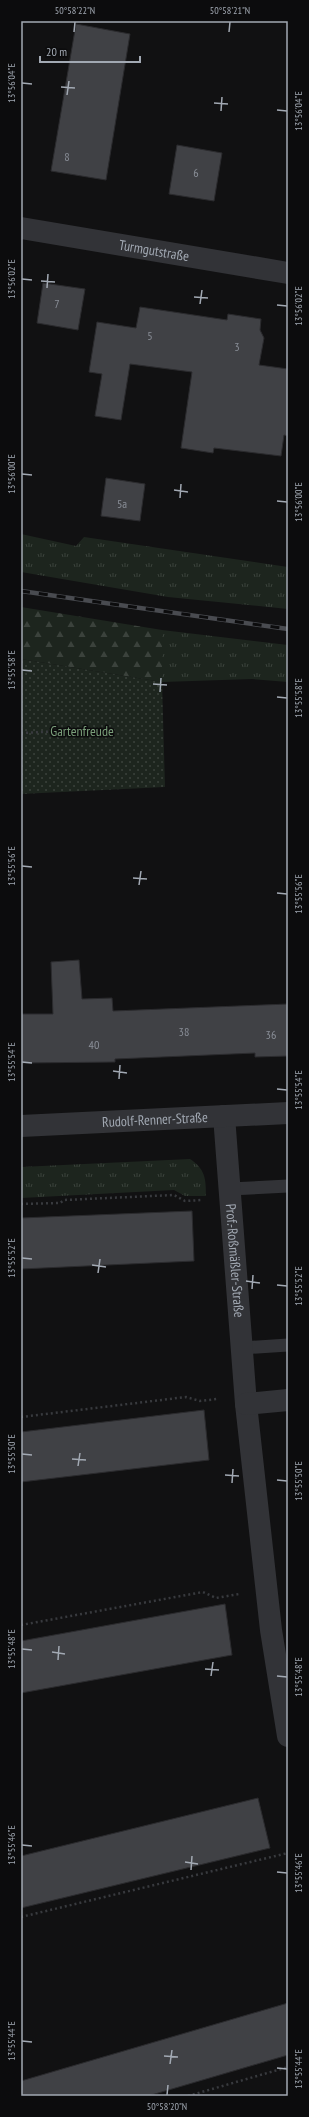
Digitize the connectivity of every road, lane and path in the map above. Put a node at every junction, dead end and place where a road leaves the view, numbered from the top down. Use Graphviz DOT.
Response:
graph roads {
  1 [pos="21,228"];
  2 [pos="288,273"];
  3 [pos="62,731"];
  4 [pos="21,733"];
  5 [pos="288,1113"];
  6 [pos="224,1116"];
  7 [pos="21,1126"];
  8 [pos="288,1186"];
  9 [pos="230,1194"];
  10 [pos="21,1204"];
  11 [pos="288,1345"];
  12 [pos="242,1348"];
  13 [pos="246,1400"];
  14 [pos="288,1400"];
  15 [pos="21,1417"];
  16 [pos="267,1588"];
  17 [pos="21,1625"];
  18 [pos="280,1629"];
  19 [pos="288,1736"];
  20 [pos="288,1853"];
  21 [pos="21,1917"];
  22 [pos="288,2067"];
  23 [pos="188,2096"];
  1 -- 2 [label="street, Turmgutstraße"];
  3 -- 4 [label="path"];
  5 -- 6 [label="street, Rudolf-Renner-Straße"];
  6 -- 7 [label="street, Rudolf-Renner-Straße"];
  6 -- 9 [label="street, Prof.-Roßmäßler-Straße"];
  8 -- 9 [label="lane"];
  9 -- 10 [label="path"];
  9 -- 12 [label="street, Prof.-Roßmäßler-Straße"];
  11 -- 12 [label="lane"];
  12 -- 13 [label="street, Prof.-Roßmäßler-Straße"];
  13 -- 14 [label="street"];
  13 -- 15 [label="path"];
  13 -- 16 [label="street, Prof.-Roßmäßler-Straße"];
  16 -- 17 [label="path"];
  16 -- 18 [label="street, Prof.-Roßmäßler-Straße"];
  18 -- 19 [label="street, Prof.-Roßmäßler-Straße"];
  20 -- 21 [label="path"];
  22 -- 23 [label="path"];
}
